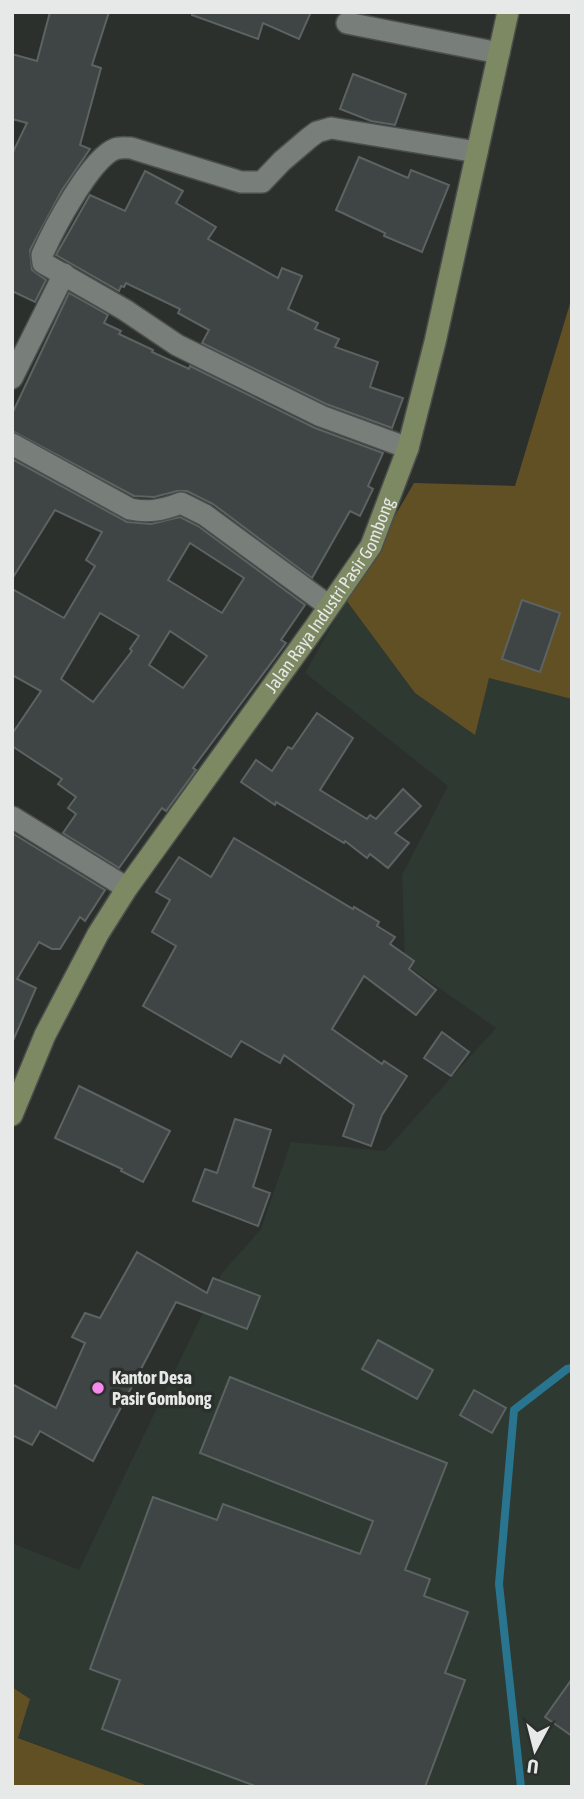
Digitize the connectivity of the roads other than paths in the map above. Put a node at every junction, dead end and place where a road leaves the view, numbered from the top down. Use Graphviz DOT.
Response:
graph roads {
  1 [pos="508,12"];
  2 [pos="347,23"];
  3 [pos="499,53"];
  4 [pos="477,152"];
  5 [pos="64,274"];
  6 [pos="12,378"];
  7 [pos="12,444"];
  8 [pos="408,448"];
  9 [pos="329,606"];
  10 [pos="12,817"];
  11 [pos="127,888"];
  12 [pos="12,1115"];
  1 -- 3 [label="main road, Jalan Raya Industri Pasir Gombong"];
  2 -- 3 [label="street"];
  3 -- 4 [label="main road, Jalan Raya Industri Pasir Gombong"];
  4 -- 5 [label="street"];
  4 -- 8 [label="main road, Jalan Raya Industri Pasir Gombong"];
  5 -- 6 [label="street"];
  5 -- 8 [label="street"];
  7 -- 9 [label="street"];
  8 -- 9 [label="main road, Jalan Raya Industri Pasir Gombong"];
  9 -- 11 [label="main road, Jalan Raya Industri Pasir Gombong"];
  10 -- 11 [label="street"];
  11 -- 12 [label="main road, Jalan Raya Industri Pasir Gombong"];
}
